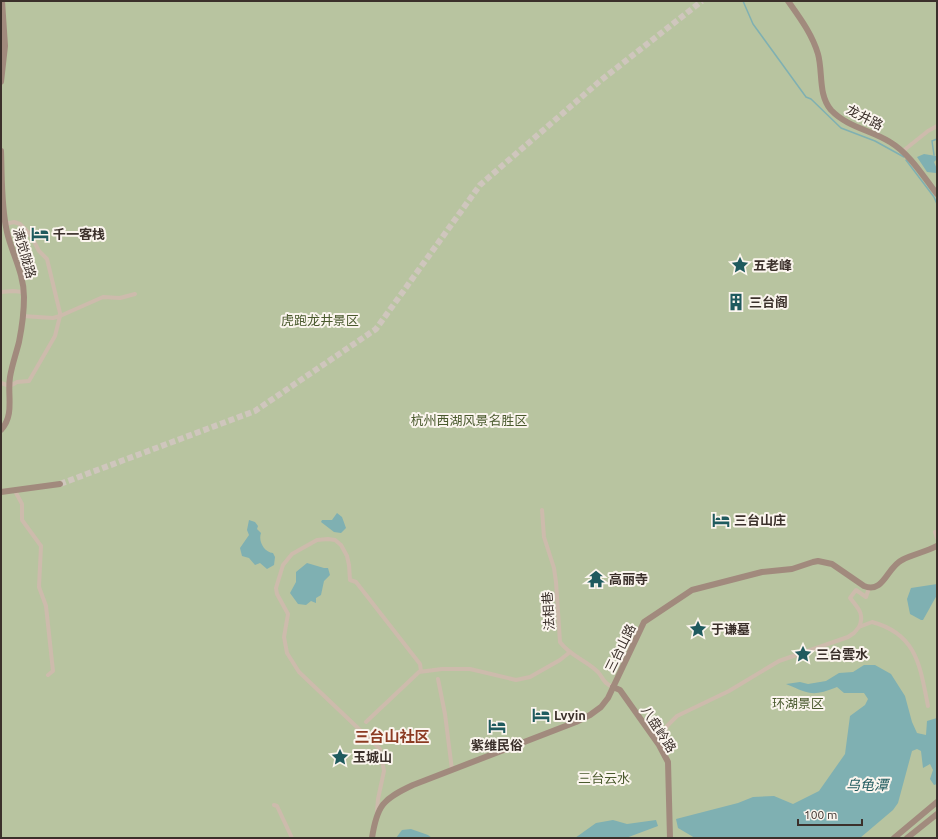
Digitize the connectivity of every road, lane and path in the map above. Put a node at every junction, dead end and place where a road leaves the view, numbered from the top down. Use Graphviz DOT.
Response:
graph roads {
  1 [pos="2,1"];
  2 [pos="788,1"];
  3 [pos="1,82"];
  4 [pos="937,126"];
  5 [pos="1,150"];
  6 [pos="903,151"];
  7 [pos="937,194"];
  8 [pos="5,224"];
  9 [pos="1,292"];
  10 [pos="24,292"];
  11 [pos="135,294"];
  12 [pos="22,316"];
  13 [pos="60,316"];
  14 [pos="1,383"];
  15 [pos="10,386"];
  16 [pos="1,430"];
  17 [pos="60,484"];
  18 [pos="15,491"];
  19 [pos="1,492"];
  20 [pos="542,510"];
  21 [pos="935,532"];
  22 [pos="937,538"];
  23 [pos="937,546"];
  24 [pos="869,588"];
  25 [pos="859,627"];
  26 [pos="570,652"];
  27 [pos="421,671"];
  28 [pos="48,675"];
  29 [pos="438,679"];
  30 [pos="614,687"];
  31 [pos="928,706"];
  32 [pos="366,722"];
  33 [pos="661,748"];
  34 [pos="452,770"];
  35 [pos="937,802"];
  36 [pos="274,805"];
  37 [pos="377,813"];
  38 [pos="937,814"];
  39 [pos="292,838"];
  40 [pos="372,838"];
  41 [pos="670,838"];
  42 [pos="894,838"];
  43 [pos="907,838"];
  1 -- 3 [label="street"];
  2 -- 6 [label="street, 龙井路"];
  4 -- 6 [label="street"];
  5 -- 8 [label="street, 满觉陇路"];
  6 -- 7 [label="street, 龙井路"];
  8 -- 10 [label="street, 满觉陇路"];
  8 -- 13 [label="street"];
  9 -- 10 [label="street"];
  10 -- 12 [label="street, 满觉陇路"];
  11 -- 13 [label="street"];
  12 -- 13 [label="street"];
  12 -- 15 [label="street, 满觉陇路"];
  13 -- 15 [label="street"];
  14 -- 15 [label="street"];
  15 -- 16 [label="street, 满觉陇路"];
  17 -- 18 [label="street"];
  18 -- 19 [label="street"];
  18 -- 28 [label="street"];
  20 -- 26 [label="street, 法相巷"];
  21 -- 22 [label="street"];
  23 -- 24 [label="street"];
  24 -- 25 [label="street"];
  24 -- 30 [label="street, 三台山路"];
  25 -- 31 [label="street"];
  25 -- 33 [label="street"];
  26 -- 27 [label="street"];
  26 -- 30 [label="street, 法相巷"];
  27 -- 32 [label="street"];
  27 -- 37 [label="street"];
  29 -- 34 [label="street"];
  30 -- 33 [label="street, 八盘岭路"];
  30 -- 34 [label="street, 三台山路"];
  33 -- 41 [label="street, 八盘岭路"];
  34 -- 37 [label="street, 三台山路"];
  35 -- 42 [label="street"];
  36 -- 39 [label="street"];
  37 -- 40 [label="street, 三台山路"];
  38 -- 43 [label="street"];
}
